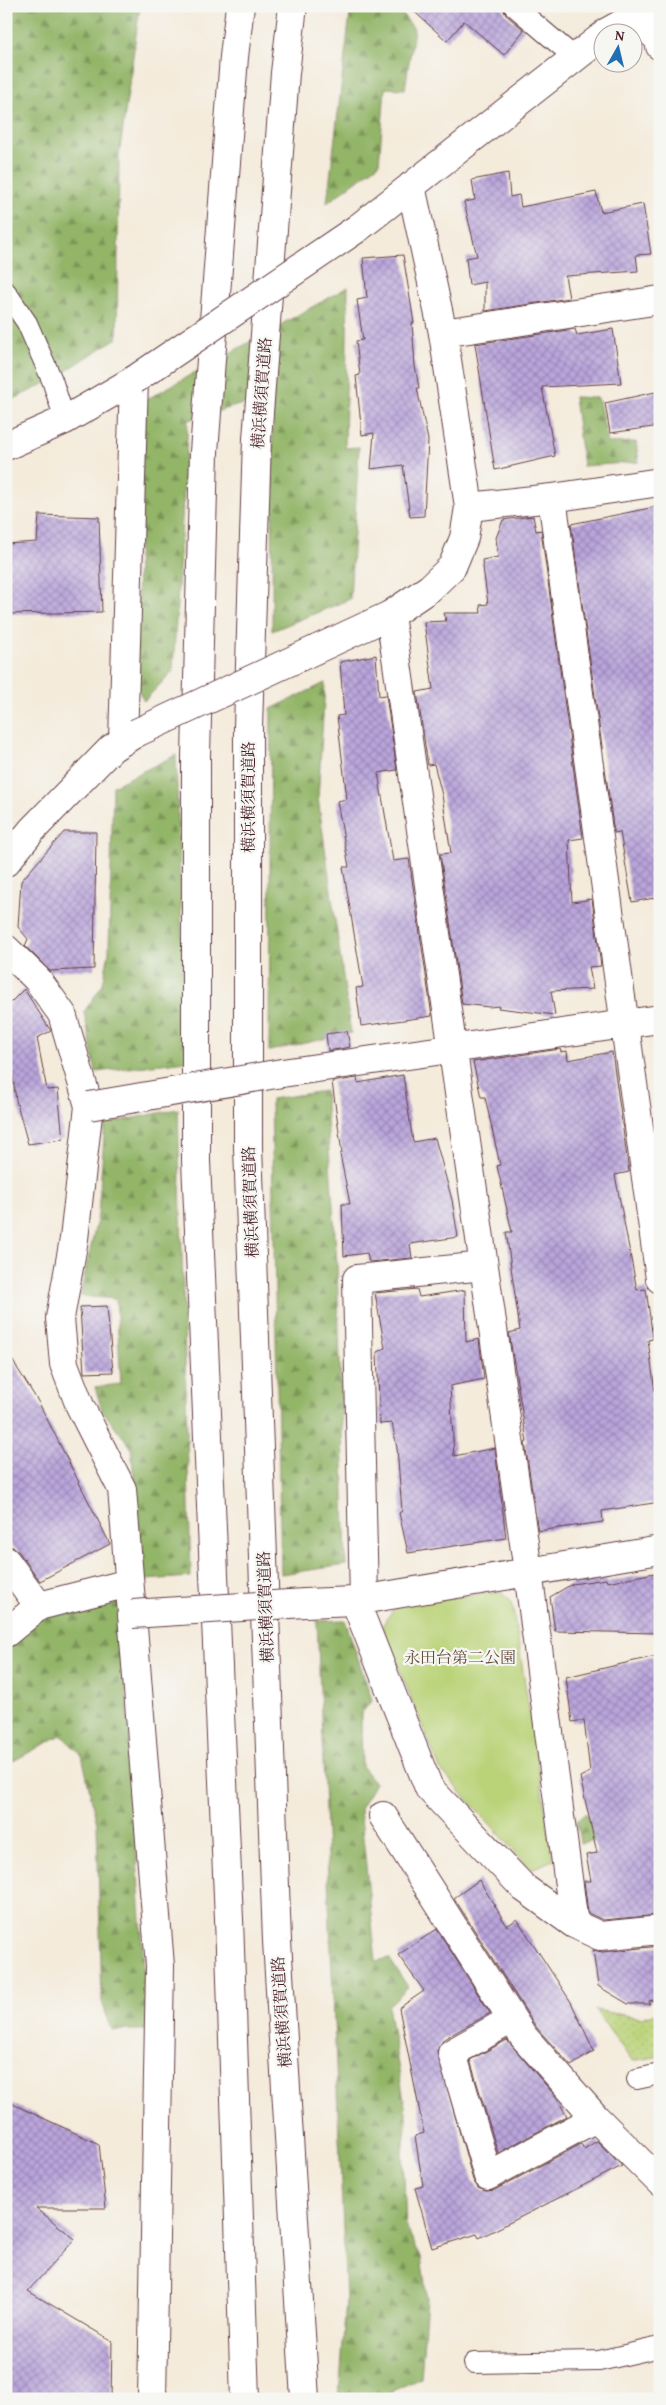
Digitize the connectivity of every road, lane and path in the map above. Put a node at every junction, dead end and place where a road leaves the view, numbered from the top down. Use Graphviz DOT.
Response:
graph roads {
  1 [pos="240,6"];
  2 [pos="293,6"];
  3 [pos="514,6"];
  4 [pos="641,10"];
  5 [pos="622,22"];
  6 [pos="594,42"];
  7 [pos="660,46"];
  8 [pos="574,57"];
  9 [pos="411,186"];
  10 [pos="6,292"];
  11 [pos="660,300"];
  12 [pos="443,333"];
  13 [pos="134,380"];
  14 [pos="65,420"];
  15 [pos="6,446"];
  16 [pos="660,482"];
  17 [pos="552,498"];
  18 [pos="469,507"];
  19 [pos="390,615"];
  20 [pos="129,737"];
  21 [pos="6,862"];
  22 [pos="6,948"];
  23 [pos="660,1019"];
  24 [pos="624,1024"];
  25 [pos="453,1049"];
  26 [pos="89,1106"];
  27 [pos="484,1266"];
  28 [pos="660,1279"];
  29 [pos="660,1550"];
  30 [pos="6,1561"];
  31 [pos="528,1572"];
  32 [pos="129,1583"];
  33 [pos="360,1600"];
  34 [pos="39,1606"];
  35 [pos="132,1614"];
  36 [pos="6,1633"];
  37 [pos="383,1816"];
  38 [pos="574,1924"];
  39 [pos="660,1930"];
  40 [pos="512,2019"];
  41 [pos="660,2074"];
  42 [pos="637,2079"];
  43 [pos="596,2118"];
  44 [pos="660,2182"];
  45 [pos="660,2347"];
  46 [pos="474,2363"];
  47 [pos="152,2399"];
  48 [pos="245,2399"];
  49 [pos="305,2399"];
  1 -- 48 [label="main road"];
  2 -- 49 [label="main road, 横浜横須賀道路"];
  3 -- 8 [label="lane"];
  4 -- 5 [label="main road"];
  4 -- 7 [label="main road"];
  6 -- 8 [label="main road"];
  8 -- 9 [label="main road"];
  9 -- 12 [label="main road"];
  9 -- 13 [label="main road, bridge"];
  10 -- 14 [label="lane"];
  11 -- 12 [label="main road"];
  12 -- 18 [label="main road"];
  13 -- 14 [label="main road"];
  13 -- 20 [label="main road"];
  14 -- 15 [label="main road"];
  16 -- 17 [label="main road"];
  17 -- 18 [label="main road"];
  17 -- 24 [label="main road"];
  18 -- 19 [label="main road"];
  19 -- 20 [label="main road, bridge"];
  19 -- 25 [label="main road"];
  20 -- 21 [label="main road"];
  22 -- 26 [label="main road"];
  23 -- 24 [label="main road"];
  24 -- 25 [label="main road"];
  24 -- 28 [label="main road"];
  25 -- 26 [label="main road, bridge"];
  25 -- 27 [label="main road"];
  26 -- 32 [label="main road"];
  27 -- 31 [label="main road"];
  27 -- 33 [label="main road"];
  29 -- 31 [label="main road"];
  30 -- 34 [label="main road"];
  31 -- 33 [label="main road"];
  31 -- 38 [label="main road"];
  32 -- 34 [label="main road"];
  32 -- 35 [label="main road"];
  33 -- 35 [label="main road, bridge"];
  33 -- 38 [label="main road"];
  34 -- 36 [label="main road"];
  35 -- 47 [label="main road"];
  37 -- 40 [label="main road"];
  38 -- 39 [label="main road"];
  40 -- 43 [label="main road"];
  40 -- 43 [label="main road"];
  41 -- 42 [label="lane"];
  43 -- 44 [label="main road"];
  45 -- 46 [label="lane"];
}
